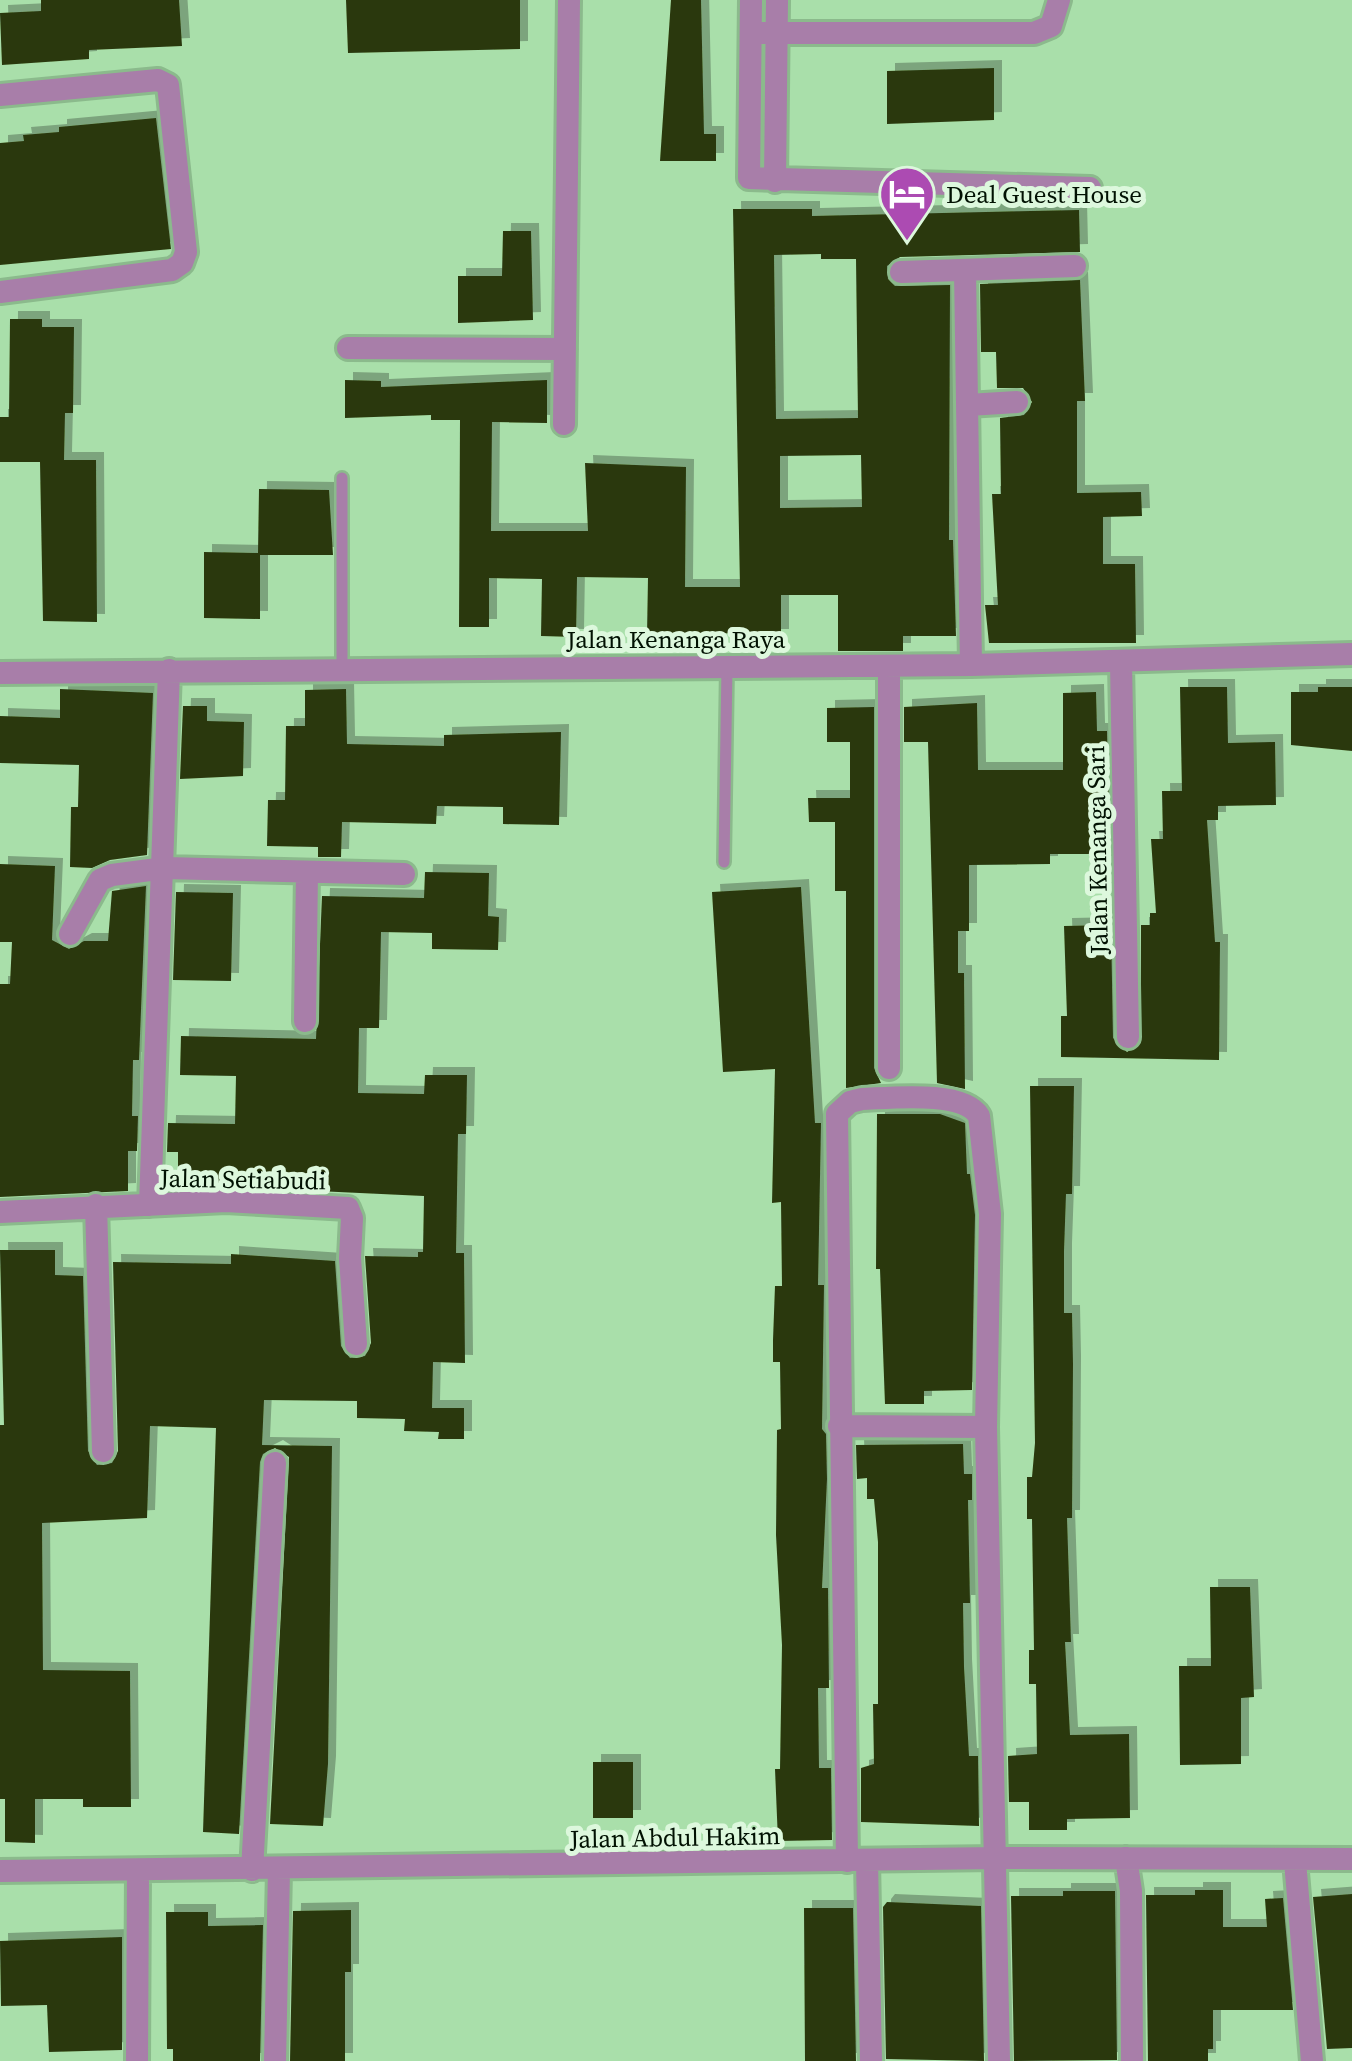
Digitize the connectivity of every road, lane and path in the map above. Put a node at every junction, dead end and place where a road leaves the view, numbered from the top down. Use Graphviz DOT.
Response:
graph roads {
  1 [pos="569,0"];
  2 [pos="751,0"];
  3 [pos="777,0"];
  4 [pos="1059,0"];
  5 [pos="751,33"];
  6 [pos="777,34"];
  7 [pos="0,95"];
  8 [pos="775,181"];
  9 [pos="1090,188"];
  10 [pos="1075,266"];
  11 [pos="965,270"];
  12 [pos="901,272"];
  13 [pos="0,292"];
  14 [pos="348,348"];
  15 [pos="565,349"];
  16 [pos="1016,402"];
  17 [pos="968,405"];
  18 [pos="564,424"];
  19 [pos="342,478"];
  20 [pos="1352,654"];
  21 [pos="1121,663"];
  22 [pos="727,666"];
  23 [pos="889,666"];
  24 [pos="971,666"];
  25 [pos="342,668"];
  26 [pos="169,670"];
  27 [pos="0,673"];
  28 [pos="724,862"];
  29 [pos="165,868"];
  30 [pos="307,872"];
  31 [pos="404,874"];
  32 [pos="70,934"];
  33 [pos="304,1021"];
  34 [pos="1128,1037"];
  35 [pos="889,1068"];
  36 [pos="96,1205"];
  37 [pos="150,1205"];
  38 [pos="0,1212"];
  39 [pos="356,1344"];
  40 [pos="839,1426"];
  41 [pos="986,1427"];
  42 [pos="103,1451"];
  43 [pos="275,1463"];
  44 [pos="997,1858"];
  45 [pos="1126,1858"];
  46 [pos="1352,1859"];
  47 [pos="1295,1860"];
  48 [pos="857,1861"];
  49 [pos="252,1870"];
  50 [pos="279,1870"];
  51 [pos="0,1871"];
  52 [pos="138,1873"];
  53 [pos="137,2061"];
  54 [pos="275,2061"];
  55 [pos="871,2061"];
  56 [pos="999,2061"];
  57 [pos="1132,2061"];
  58 [pos="1312,2061"];
  1 -- 15 [label="street"];
  2 -- 5 [label="street"];
  3 -- 6 [label="street"];
  4 -- 6 [label="street"];
  5 -- 6 [label="street"];
  5 -- 8 [label="street"];
  6 -- 8 [label="street"];
  7 -- 13 [label="street"];
  8 -- 9 [label="street"];
  10 -- 11 [label="street"];
  11 -- 12 [label="street"];
  11 -- 17 [label="street"];
  14 -- 15 [label="street"];
  15 -- 18 [label="street"];
  16 -- 17 [label="street"];
  17 -- 24 [label="street"];
  19 -- 25 [label="lane"];
  20 -- 21 [label="street, Jalan Kenanga Raya"];
  21 -- 24 [label="street, Jalan Kenanga Raya"];
  21 -- 34 [label="street, Jalan Kenanga Sari"];
  22 -- 23 [label="street, Jalan Kenanga Raya"];
  22 -- 25 [label="street, Jalan Kenanga Raya"];
  22 -- 28 [label="lane"];
  23 -- 24 [label="street, Jalan Kenanga Raya"];
  23 -- 35 [label="street"];
  25 -- 26 [label="street, Jalan Kenanga Raya"];
  26 -- 27 [label="street, Jalan Kenanga Raya"];
  26 -- 29 [label="street"];
  29 -- 30 [label="street"];
  29 -- 32 [label="street"];
  29 -- 37 [label="street"];
  30 -- 31 [label="street"];
  30 -- 33 [label="street"];
  36 -- 37 [label="street, Jalan Setiabudi"];
  36 -- 38 [label="street, Jalan Setiabudi"];
  36 -- 42 [label="street"];
  37 -- 39 [label="street, Jalan Setiabudi"];
  40 -- 41 [label="street"];
  40 -- 41 [label="street"];
  40 -- 48 [label="street"];
  41 -- 44 [label="street"];
  43 -- 49 [label="street"];
  44 -- 45 [label="street, Jalan Abdul Hakim"];
  44 -- 48 [label="street, Jalan Abdul Hakim"];
  44 -- 56 [label="street"];
  45 -- 47 [label="street, Jalan Abdul Hakim"];
  45 -- 57 [label="street"];
  46 -- 47 [label="street, Jalan Abdul Hakim"];
  47 -- 58 [label="street"];
  48 -- 50 [label="street, Jalan Abdul Hakim"];
  48 -- 55 [label="street"];
  49 -- 50 [label="street, Jalan Abdul Hakim"];
  49 -- 52 [label="street, Jalan Abdul Hakim"];
  50 -- 54 [label="street"];
  51 -- 52 [label="street, Jalan Abdul Hakim"];
  52 -- 53 [label="street"];
}
